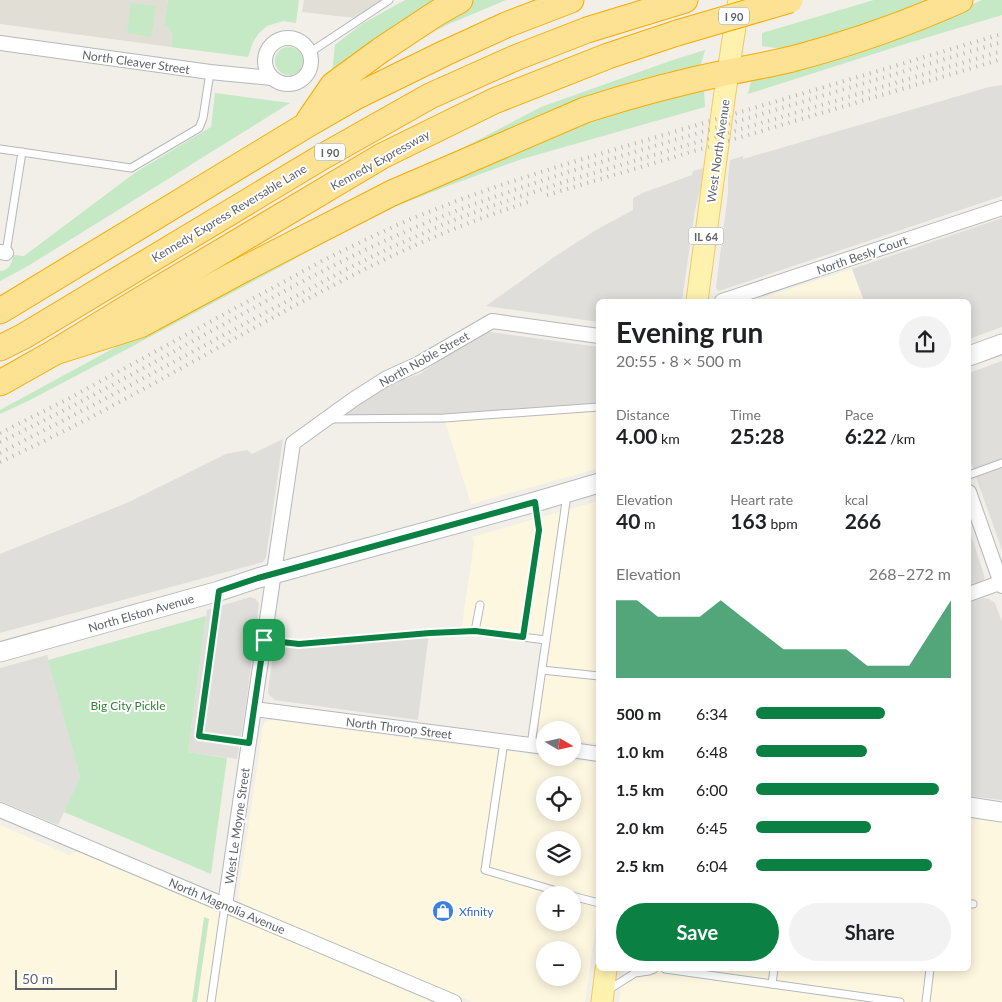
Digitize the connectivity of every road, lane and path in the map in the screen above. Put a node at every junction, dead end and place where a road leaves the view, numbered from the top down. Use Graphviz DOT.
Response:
graph roads {
  1 [pos="389,0"];
  2 [pos="460,0"];
  3 [pos="571,0"];
  4 [pos="683,0"];
  5 [pos="739,0"];
  6 [pos="790,0"];
  7 [pos="960,0"];
  8 [pos="0,44"];
  9 [pos="309,53"];
  10 [pos="210,72"];
  11 [pos="728,72"];
  12 [pos="272,78"];
  13 [pos="306,126"];
  14 [pos="0,149"];
  15 [pos="22,152"];
  16 [pos="1002,208"];
  17 [pos="3,253"];
  18 [pos="698,299"];
  19 [pos="728,299"];
  20 [pos="0,311"];
  21 [pos="596,336"];
  22 [pos="1002,344"];
  23 [pos="0,348"];
  24 [pos="55,352"];
  25 [pos="971,355"];
  26 [pos="0,383"];
  27 [pos="596,407"];
  28 [pos="326,419"];
  29 [pos="292,443"];
  30 [pos="1002,463"];
  31 [pos="971,475"];
  32 [pos="596,484"];
  33 [pos="568,492"];
  34 [pos="971,498"];
  35 [pos="535,502"];
  36 [pos="273,574"];
  37 [pos="1002,584"];
  38 [pos="219,591"];
  39 [pos="971,593"];
  40 [pos="480,605"];
  41 [pos="475,631"];
  42 [pos="523,637"];
  43 [pos="264,640"];
  44 [pos="546,640"];
  45 [pos="0,652"];
  46 [pos="542,670"];
  47 [pos="596,676"];
  48 [pos="254,709"];
  49 [pos="504,742"];
  50 [pos="249,743"];
  51 [pos="531,745"];
  52 [pos="536,746"];
  53 [pos="581,751"];
  54 [pos="596,754"];
  55 [pos="971,807"];
  56 [pos="0,810"];
  57 [pos="1002,812"];
  58 [pos="540,886"];
  59 [pos="581,898"];
  60 [pos="596,902"];
  61 [pos="225,905"];
  62 [pos="606,971"];
  63 [pos="649,971"];
  64 [pos="679,971"];
  65 [pos="774,971"];
  66 [pos="930,971"];
  67 [pos="772,984"];
  68 [pos="602,997"];
  69 [pos="211,1002"];
  70 [pos="454,1002"];
  71 [pos="900,1002"];
  72 [pos="926,1002"];
  1 -- 9 [label="lane"];
  2 -- 13 [label="highway"];
  3 -- 13 [label="highway"];
  4 -- 23 [label="highway, Kennedy Express Reversable Lane / I 90"];
  5 -- 11 [label="main road, West North Avenue / IL 64"];
  6 -- 24 [label="highway, Kennedy Expressway / I 90, bridge"];
  7 -- 11 [label="highway"];
  8 -- 10 [label="street, North Cleaver Street"];
  9 -- 12 [label="street, North Cleaver Street"];
  9 -- 12 [label="street"];
  10 -- 12 [label="street, North Cleaver Street"];
  10 -- 15 [label="lane"];
  11 -- 18 [label="main road, West North Avenue / IL 64"];
  11 -- 24 [label="highway"];
  13 -- 20 [label="highway"];
  14 -- 15 [label="lane"];
  15 -- 17 [label="lane"];
  16 -- 19 [label="street, North Besly Court"];
  21 -- 28 [label="street, North Noble Street"];
  22 -- 25 [label="main road"];
  24 -- 26 [label="highway, Kennedy Expressway / I 90"];
  27 -- 28 [label="lane"];
  28 -- 29 [label="street, North Noble Street"];
  29 -- 36 [label="street, West Le Moyne Street"];
  30 -- 31 [label="lane"];
  32 -- 33 [label="main road, North Elston Avenue"];
  33 -- 35 [label="main road, North Elston Avenue"];
  33 -- 44 [label="lane"];
  34 -- 37 [label="street"];
  35 -- 36 [label="main road, North Elston Avenue"];
  35 -- 42 [label="lane"];
  36 -- 38 [label="main road, North Elston Avenue"];
  36 -- 43 [label="street, West Le Moyne Street"];
  37 -- 39 [label="street"];
  38 -- 45 [label="main road, North Elston Avenue"];
  38 -- 50 [label="lane"];
  40 -- 41 [label="lane"];
  41 -- 42 [label="lane"];
  41 -- 43 [label="lane"];
  42 -- 44 [label="lane"];
  43 -- 48 [label="street, West Le Moyne Street"];
  44 -- 46 [label="lane"];
  46 -- 47 [label="lane"];
  46 -- 51 [label="lane"];
  48 -- 49 [label="street, North Throop Street"];
  48 -- 50 [label="street, West Le Moyne Street"];
  49 -- 51 [label="street, North Throop Street"];
  49 -- 58 [label="lane"];
  50 -- 61 [label="street, West Le Moyne Street"];
  51 -- 52 [label="street, North Throop Street"];
  53 -- 54 [label="street"];
  55 -- 57 [label="main road"];
  56 -- 61 [label="street, North Magnolia Avenue"];
  59 -- 60 [label="lane"];
  61 -- 69 [label="lane, West Le Moyne Street"];
  61 -- 70 [label="street, North Magnolia Avenue"];
  62 -- 68 [label="main road"];
  63 -- 68 [label="lane"];
  64 -- 67 [label="lane"];
  65 -- 67 [label="lane"];
  66 -- 72 [label="lane"];
  67 -- 71 [label="lane"];
}
